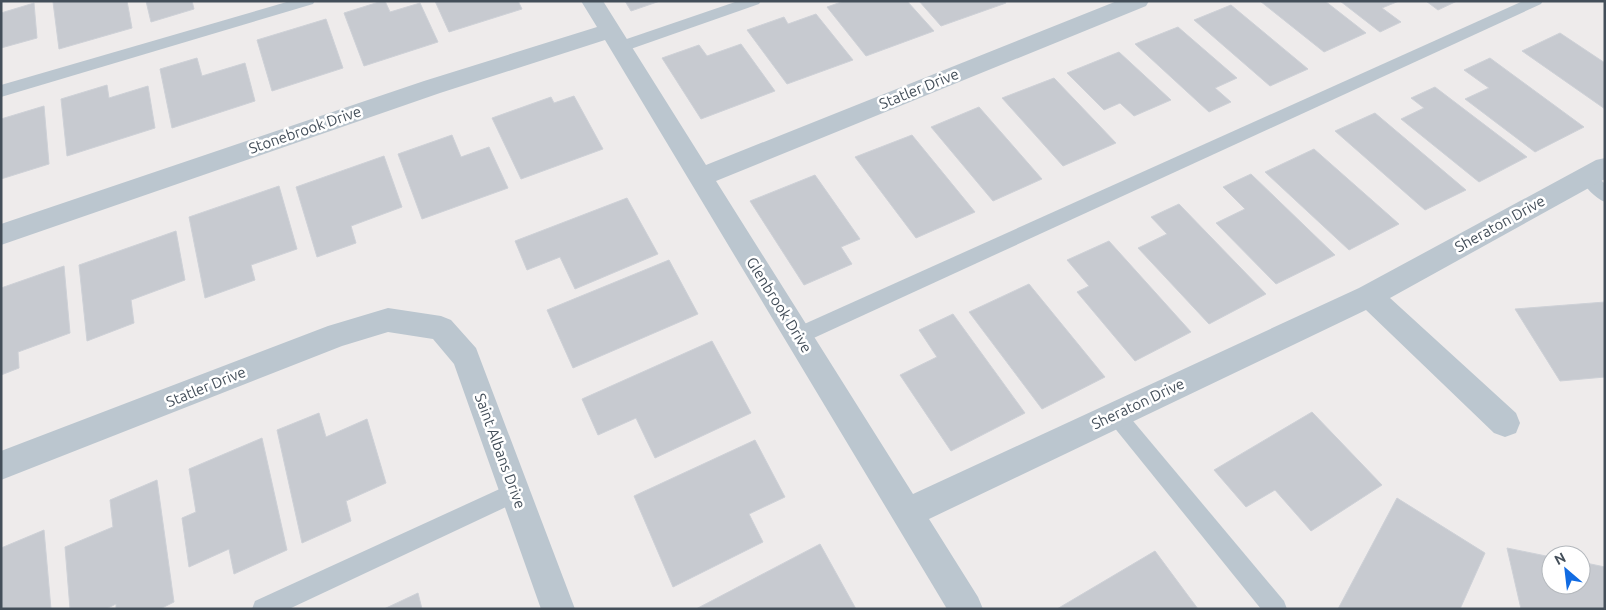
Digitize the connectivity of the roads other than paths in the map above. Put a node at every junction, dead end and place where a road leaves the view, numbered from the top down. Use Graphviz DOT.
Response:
graph roads {
  1 [pos="308,1"];
  2 [pos="592,1"];
  3 [pos="754,1"];
  4 [pos="1138,1"];
  5 [pos="1536,1"];
  6 [pos="615,39"];
  7 [pos="1,91"];
  8 [pos="700,177"];
  9 [pos="1599,180"];
  10 [pos="1,235"];
  11 [pos="1369,296"];
  12 [pos="412,324"];
  13 [pos="798,336"];
  14 [pos="1116,414"];
  15 [pos="1505,423"];
  16 [pos="1,466"];
  17 [pos="515,492"];
  18 [pos="907,513"];
  19 [pos="263,609"];
  20 [pos="558,609"];
  21 [pos="966,609"];
  22 [pos="1276,609"];
  1 -- 7 [label="lane"];
  2 -- 6 [label="street, Glenbrook Drive"];
  3 -- 6 [label="lane"];
  4 -- 8 [label="street, Statler Drive"];
  5 -- 13 [label="lane"];
  6 -- 8 [label="street, Glenbrook Drive"];
  6 -- 10 [label="street, Stonebrook Drive"];
  8 -- 13 [label="street, Glenbrook Drive"];
  9 -- 11 [label="street, Sheraton Drive"];
  11 -- 14 [label="street, Sheraton Drive"];
  11 -- 15 [label="street"];
  12 -- 16 [label="street, Statler Drive"];
  12 -- 17 [label="street, Saint Albans Drive"];
  13 -- 18 [label="street, Glenbrook Drive"];
  14 -- 18 [label="street, Sheraton Drive"];
  14 -- 22 [label="lane"];
  17 -- 19 [label="lane"];
  17 -- 20 [label="street, Saint Albans Drive"];
  18 -- 21 [label="street, Glenbrook Drive"];
}
